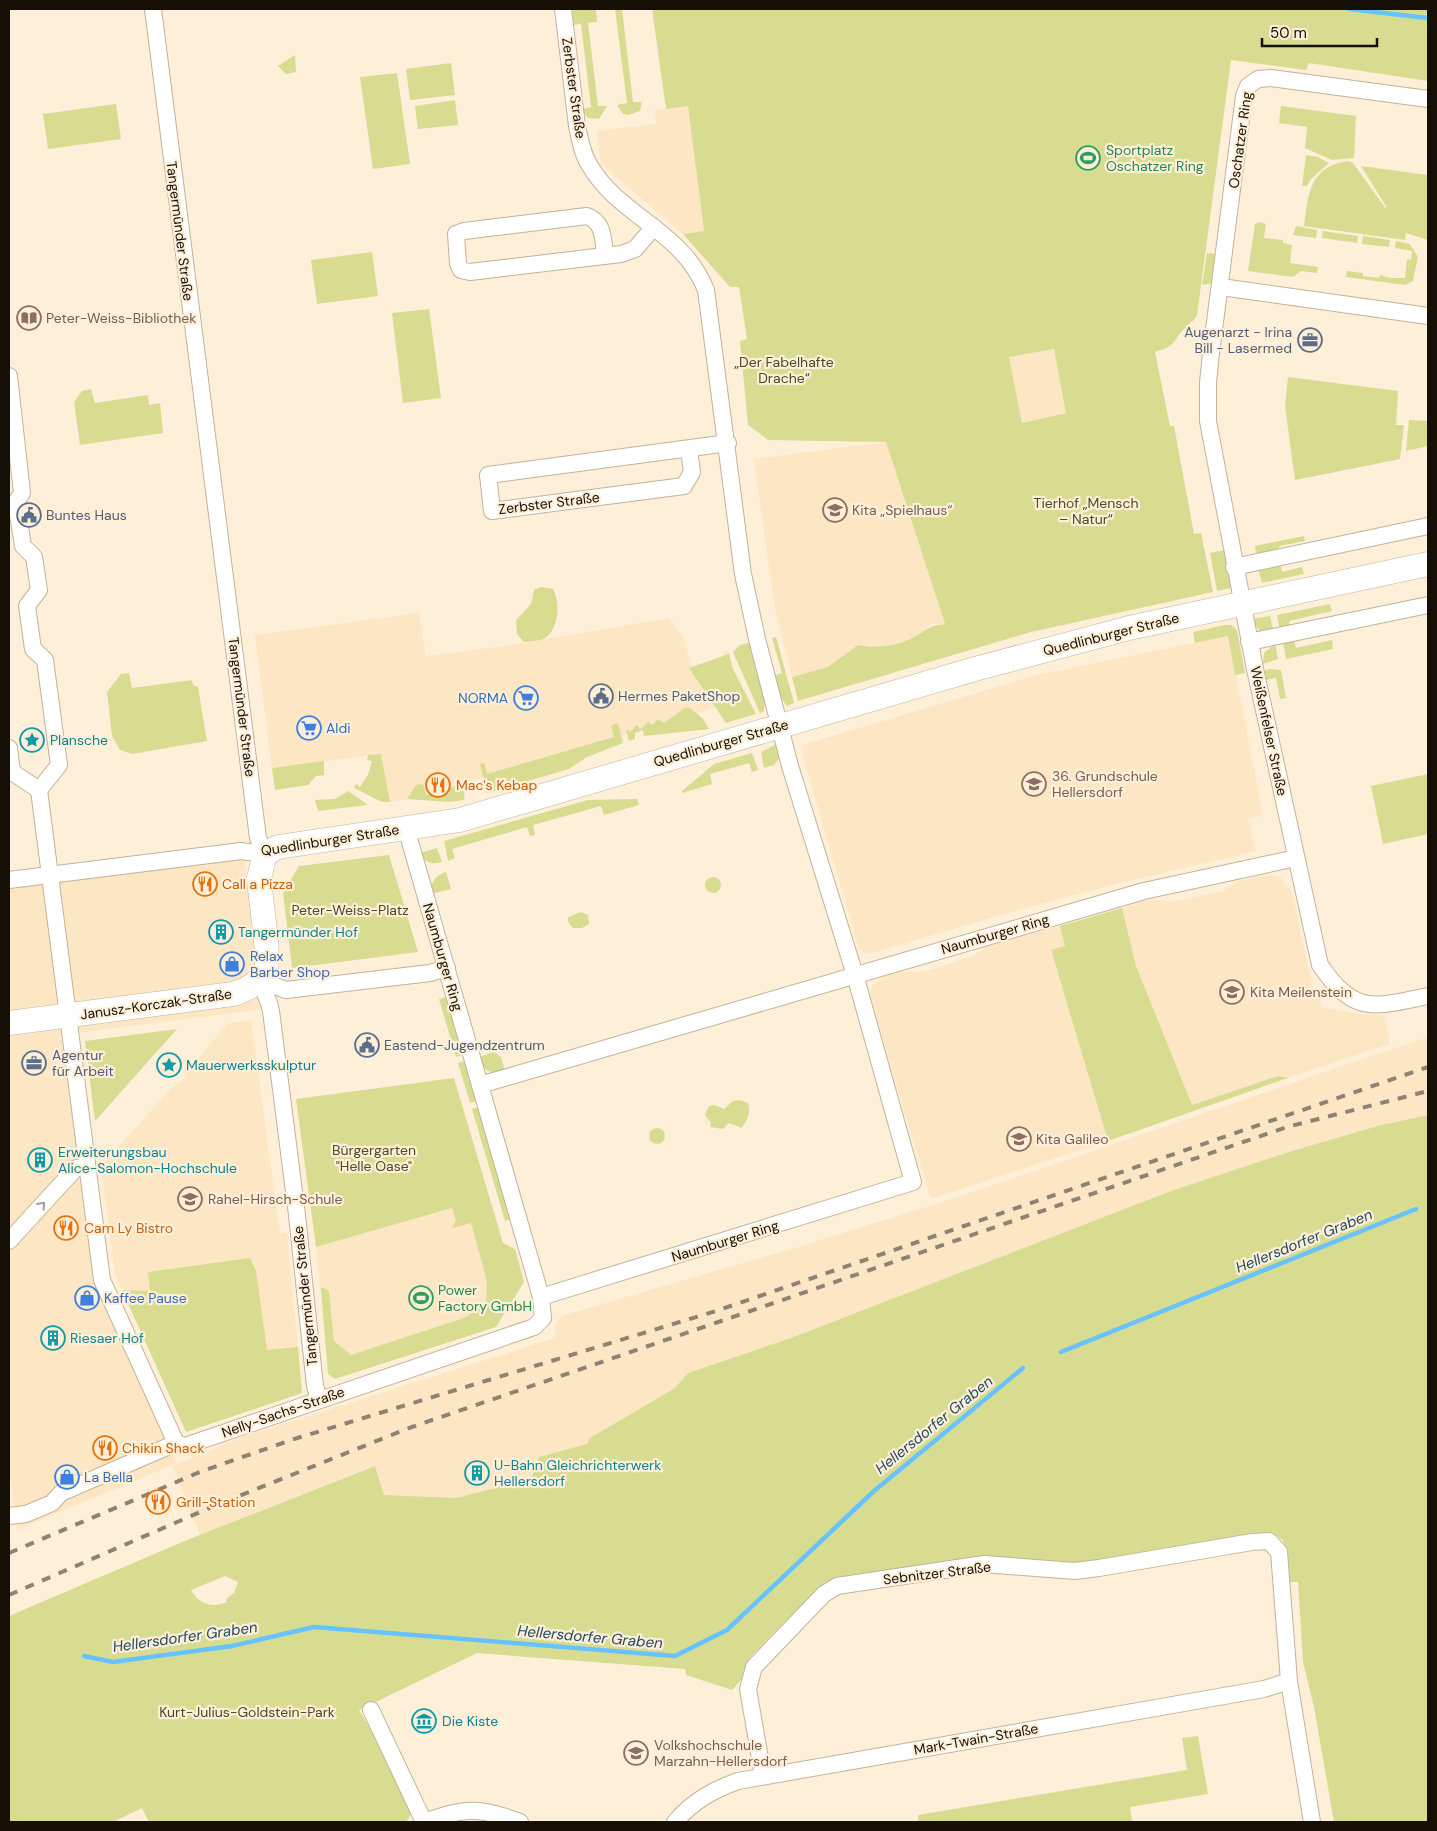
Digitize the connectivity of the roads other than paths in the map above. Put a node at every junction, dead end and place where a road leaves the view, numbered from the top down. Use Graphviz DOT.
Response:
graph roads {
  1 [pos="153,9"];
  2 [pos="563,9"];
  3 [pos="1428,99"];
  4 [pos="654,227"];
  5 [pos="605,256"];
  6 [pos="1221,287"];
  7 [pos="1428,316"];
  8 [pos="9,376"];
  9 [pos="728,444"];
  10 [pos="689,448"];
  11 [pos="1428,526"];
  12 [pos="1428,564"];
  13 [pos="1234,567"];
  14 [pos="1242,604"];
  15 [pos="1428,605"];
  16 [pos="1249,642"];
  17 [pos="779,726"];
  18 [pos="9,748"];
  19 [pos="39,790"];
  20 [pos="406,828"];
  21 [pos="265,854"];
  22 [pos="1296,858"];
  23 [pos="51,874"];
  24 [pos="9,880"];
  25 [pos="446,968"];
  26 [pos="855,975"];
  27 [pos="259,980"];
  28 [pos="1428,996"];
  29 [pos="69,1015"];
  30 [pos="9,1023"];
  31 [pos="480,1085"];
  32 [pos="87,1166"];
  33 [pos="9,1241"];
  34 [pos="541,1297"];
  35 [pos="319,1399"];
  36 [pos="176,1443"];
  37 [pos="9,1516"];
  38 [pos="1289,1681"];
  39 [pos="371,1710"];
  40 [pos="763,1776"];
  41 [pos="424,1822"];
  42 [pos="520,1822"];
  43 [pos="675,1822"];
  44 [pos="1312,1822"];
  1 -- 21 [label="street, Tangermünder Straße"];
  2 -- 4 [label="street, Zerbster Straße"];
  3 -- 6 [label="street, Oschatzer Ring"];
  4 -- 5 [label="street"];
  4 -- 9 [label="street, Zerbster Straße"];
  5 -- 5 [label="street"];
  6 -- 7 [label="street"];
  6 -- 13 [label="street, Oschatzer Ring"];
  8 -- 19 [label="street"];
  9 -- 10 [label="street, Zerbster Straße"];
  9 -- 17 [label="street, Zerbster Straße"];
  10 -- 10 [label="street, Zerbster Straße"];
  11 -- 13 [label="street"];
  12 -- 14 [label="street, Quedlinburger Straße"];
  13 -- 14 [label="street, Oschatzer Ring"];
  14 -- 16 [label="street, Weißenfelser Straße"];
  14 -- 17 [label="street, Quedlinburger Straße"];
  15 -- 16 [label="street"];
  16 -- 22 [label="street, Weißenfelser Straße"];
  17 -- 20 [label="street, Quedlinburger Straße"];
  17 -- 26 [label="street, Naumburger Ring"];
  18 -- 19 [label="street"];
  19 -- 23 [label="street"];
  20 -- 21 [label="street, Quedlinburger Straße"];
  20 -- 25 [label="street, Naumburger Ring"];
  21 -- 23 [label="street, Quedlinburger Straße"];
  21 -- 27 [label="street"];
  22 -- 26 [label="street, Naumburger Ring"];
  22 -- 28 [label="street, Weißenfelser Straße"];
  23 -- 24 [label="street, Quedlinburger Straße"];
  23 -- 29 [label="street"];
  25 -- 27 [label="street"];
  25 -- 31 [label="street, Naumburger Ring"];
  26 -- 31 [label="street, Naumburger Ring"];
  26 -- 34 [label="street, Naumburger Ring"];
  27 -- 29 [label="street, Janusz-Korczak-Straße"];
  27 -- 35 [label="street, Tangermünder Straße"];
  29 -- 30 [label="street, Janusz-Korczak-Straße"];
  29 -- 32 [label="street"];
  31 -- 34 [label="street, Naumburger Ring"];
  33 -- 32 [label="street, one-way"];
  32 -- 36 [label="street"];
  34 -- 35 [label="street, Nelly-Sachs-Straße"];
  35 -- 36 [label="street, Nelly-Sachs-Straße"];
  36 -- 37 [label="street, Nelly-Sachs-Straße"];
  38 -- 40 [label="street, Mark-Twain-Straße"];
  38 -- 40 [label="street, Sebnitzer Straße"];
  38 -- 44 [label="street, Sebnitzer Straße"];
  39 -- 41 [label="street"];
  40 -- 43 [label="street, Mark-Twain-Straße"];
  41 -- 42 [label="street"];
}
